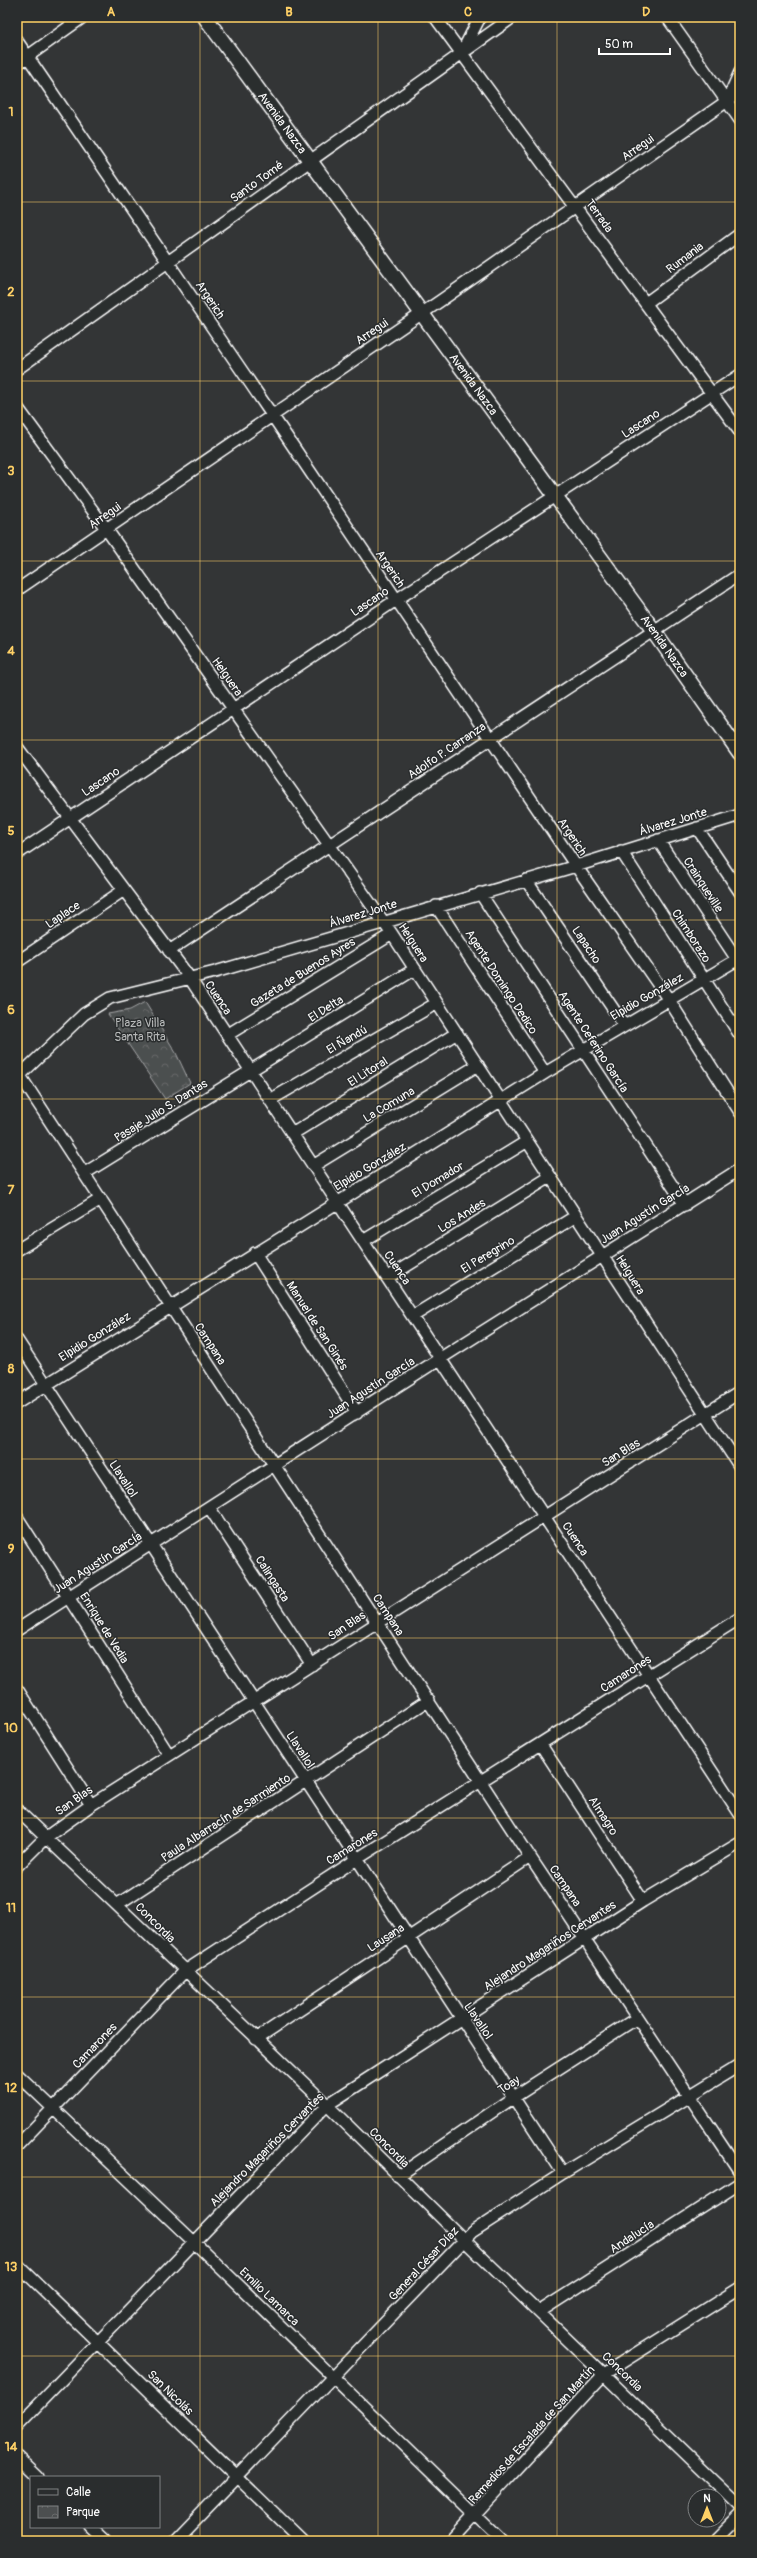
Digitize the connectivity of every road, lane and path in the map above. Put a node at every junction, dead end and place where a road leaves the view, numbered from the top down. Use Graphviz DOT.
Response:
graph roads {
  1 [pos="83,17"];
  2 [pos="205,17"];
  3 [pos="435,17"];
  4 [pos="480,17"];
  5 [pos="513,17"];
  6 [pos="667,17"];
  7 [pos="17,41"];
  8 [pos="461,54"];
  9 [pos="28,57"];
  10 [pos="17,64"];
  11 [pos="740,72"];
  12 [pos="740,92"];
  13 [pos="726,101"];
  14 [pos="740,120"];
  15 [pos="311,160"];
  16 [pos="576,207"];
  17 [pos="740,234"];
  18 [pos="169,262"];
  19 [pos="646,303"];
  20 [pos="422,314"];
  21 [pos="17,369"];
  22 [pos="740,375"];
  23 [pos="712,394"];
  24 [pos="17,407"];
  25 [pos="272,414"];
  26 [pos="740,432"];
  27 [pos="555,496"];
  28 [pos="107,530"];
  29 [pos="740,574"];
  30 [pos="17,590"];
  31 [pos="396,600"];
  32 [pos="654,631"];
  33 [pos="234,708"];
  34 [pos="490,738"];
  35 [pos="17,747"];
  36 [pos="740,753"];
  37 [pos="740,815"];
  38 [pos="70,818"];
  39 [pos="698,828"];
  40 [pos="658,840"];
  41 [pos="329,845"];
  42 [pos="621,851"];
  43 [pos="17,854"];
  44 [pos="576,866"];
  45 [pos="526,880"];
  46 [pos="124,890"];
  47 [pos="740,892"];
  48 [pos="480,893"];
  49 [pos="436,906"];
  50 [pos="383,921"];
  51 [pos="392,934"];
  52 [pos="169,951"];
  53 [pos="739,960"];
  54 [pos="17,962"];
  55 [pos="415,970"];
  56 [pos="189,977"];
  57 [pos="703,979"];
  58 [pos="669,1000"];
  59 [pos="437,1003"];
  60 [pos="624,1024"];
  61 [pos="457,1033"];
  62 [pos="740,1034"];
  63 [pos="227,1035"];
  64 [pos="582,1051"];
  65 [pos="478,1065"];
  66 [pos="251,1070"];
  67 [pos="545,1073"];
  68 [pos="18,1074"];
  69 [pos="270,1100"];
  70 [pos="501,1102"];
  71 [pos="740,1112"];
  72 [pos="292,1134"];
  73 [pos="526,1142"];
  74 [pos="313,1166"];
  75 [pos="740,1169"];
  76 [pos="85,1173"];
  77 [pos="550,1177"];
  78 [pos="101,1199"];
  79 [pos="336,1203"];
  80 [pos="685,1205"];
  81 [pos="576,1216"];
  82 [pos="363,1241"];
  83 [pos="17,1250"];
  84 [pos="255,1253"];
  85 [pos="602,1255"];
  86 [pos="387,1278"];
  87 [pos="170,1306"];
  88 [pos="413,1316"];
  89 [pos="17,1340"];
  90 [pos="441,1358"];
  91 [pos="45,1383"];
  92 [pos="740,1392"];
  93 [pos="17,1403"];
  94 [pos="357,1413"];
  95 [pos="704,1415"];
  96 [pos="273,1465"];
  97 [pos="740,1468"];
  98 [pos="209,1507"];
  99 [pos="17,1516"];
  100 [pos="545,1516"];
  101 [pos="150,1545"];
  102 [pos="69,1597"];
  103 [pos="740,1618"];
  104 [pos="377,1621"];
  105 [pos="17,1630"];
  106 [pos="312,1665"];
  107 [pos="649,1675"];
  108 [pos="17,1689"];
  109 [pos="429,1700"];
  110 [pos="254,1702"];
  111 [pos="541,1745"];
  112 [pos="169,1754"];
  113 [pos="305,1781"];
  114 [pos="482,1781"];
  115 [pos="91,1805"];
  116 [pos="17,1810"];
  117 [pos="740,1814"];
  118 [pos="45,1838"];
  119 [pos="740,1843"];
  120 [pos="530,1857"];
  121 [pos="357,1859"];
  122 [pos="17,1866"];
  123 [pos="643,1901"];
  124 [pos="118,1904"];
  125 [pos="409,1938"];
  126 [pos="585,1940"];
  127 [pos="185,1971"];
  128 [pos="637,2018"];
  129 [pos="461,2019"];
  130 [pos="256,2039"];
  131 [pos="740,2065"];
  132 [pos="17,2074"];
  133 [pos="514,2097"];
  134 [pos="689,2097"];
  135 [pos="327,2105"];
  136 [pos="52,2109"];
  137 [pos="17,2146"];
  138 [pos="740,2172"];
  139 [pos="563,2173"];
  140 [pos="398,2176"];
  141 [pos="740,2182"];
  142 [pos="464,2240"];
  143 [pos="194,2242"];
  144 [pos="17,2264"];
  145 [pos="740,2288"];
  146 [pos="539,2312"];
  147 [pos="98,2343"];
  148 [pos="605,2374"];
  149 [pos="334,2378"];
  150 [pos="17,2426"];
  151 [pos="17,2457"];
  152 [pos="237,2475"];
  153 [pos="37,2476"];
  154 [pos="740,2506"];
  155 [pos="740,2515"];
  156 [pos="476,2516"];
  157 [pos="92,2528"];
  158 [pos="106,2541"];
  159 [pos="175,2541"];
  160 [pos="303,2541"];
  161 [pos="450,2541"];
  162 [pos="502,2541"];
  163 [pos="714,2541"];
  1 -- 9 [label="street"];
  2 -- 15 [label="main road, Avenida Nazca"];
  3 -- 8 [label="street, Terrada"];
  4 -- 8 [label="street"];
  5 -- 8 [label="street, Santo Tomé"];
  6 -- 13 [label="street"];
  7 -- 9 [label="street, Argerich"];
  8 -- 15 [label="street, Santo Tomé"];
  8 -- 16 [label="street, Terrada"];
  9 -- 10 [label="street"];
  9 -- 18 [label="street, Argerich"];
  11 -- 13 [label="street"];
  12 -- 13 [label="street, Arregui"];
  13 -- 14 [label="street"];
  13 -- 16 [label="street, Arregui"];
  15 -- 18 [label="street, Santo Tomé"];
  15 -- 20 [label="main road, Avenida Nazca"];
  16 -- 19 [label="street, Terrada"];
  16 -- 20 [label="street, Arregui"];
  17 -- 19 [label="street, Rumania"];
  18 -- 21 [label="street, Santo Tomé"];
  18 -- 25 [label="street, Argerich"];
  19 -- 23 [label="street, Terrada"];
  20 -- 25 [label="street, Arregui"];
  20 -- 27 [label="main road, Avenida Nazca"];
  22 -- 23 [label="street, Lascano"];
  23 -- 26 [label="street, Terrada"];
  23 -- 27 [label="street, Lascano"];
  24 -- 28 [label="street, Helguera"];
  25 -- 28 [label="street, Arregui"];
  25 -- 31 [label="street, Argerich"];
  27 -- 31 [label="street, Lascano"];
  27 -- 32 [label="main road, Avenida Nazca"];
  28 -- 30 [label="street, Arregui"];
  28 -- 33 [label="street, Helguera"];
  29 -- 32 [label="street, Adolfo P. Carranza"];
  31 -- 33 [label="street, Lascano"];
  31 -- 34 [label="street, Argerich"];
  32 -- 34 [label="street, Adolfo P. Carranza"];
  32 -- 36 [label="main road, Avenida Nazca"];
  33 -- 38 [label="street, Lascano"];
  33 -- 41 [label="street, Helguera"];
  34 -- 41 [label="street, Adolfo P. Carranza"];
  34 -- 44 [label="street, Argerich"];
  35 -- 38 [label="street, Cuenca"];
  37 -- 39 [label="street, Álvarez Jonte"];
  38 -- 43 [label="street, Lascano"];
  38 -- 46 [label="street, Cuenca"];
  39 -- 40 [label="street, Álvarez Jonte"];
  39 -- 47 [label="street"];
  40 -- 42 [label="street, Álvarez Jonte"];
  40 -- 53 [label="street, Crainqueville"];
  41 -- 50 [label="street, Helguera"];
  41 -- 52 [label="street, Adolfo P. Carranza"];
  42 -- 44 [label="street, Álvarez Jonte"];
  42 -- 57 [label="street, Chimborazo"];
  44 -- 45 [label="street, Álvarez Jonte"];
  44 -- 58 [label="street, Argerich"];
  45 -- 48 [label="street, Álvarez Jonte"];
  45 -- 60 [label="street, Lapacho"];
  46 -- 52 [label="street, Cuenca"];
  46 -- 54 [label="street, Laplace"];
  48 -- 49 [label="street, Álvarez Jonte"];
  48 -- 64 [label="street, Agente Ceferino García"];
  49 -- 50 [label="street, Álvarez Jonte"];
  49 -- 67 [label="street, Agente Domingo Dedico"];
  50 -- 51 [label="street, Helguera"];
  50 -- 56 [label="street, Álvarez Jonte"];
  51 -- 55 [label="street, Helguera"];
  51 -- 63 [label="street, Gazeta de Buenos Ayres"];
  52 -- 56 [label="street, Cuenca"];
  53 -- 57 [label="street, Elpidio González"];
  55 -- 59 [label="street, Helguera"];
  55 -- 66 [label="street, El Delta"];
  56 -- 63 [label="street, Cuenca"];
  56 -- 68 [label="street, Álvarez Jonte"];
  57 -- 58 [label="street, Elpidio González"];
  57 -- 62 [label="street, Chimborazo"];
  58 -- 60 [label="street, Elpidio González"];
  58 -- 71 [label="street, Argerich"];
  59 -- 61 [label="street, Helguera"];
  59 -- 69 [label="street, El Ñandú"];
  60 -- 64 [label="street, Elpidio González"];
  61 -- 65 [label="street, Helguera"];
  61 -- 72 [label="street, El Litoral"];
  63 -- 66 [label="street, Cuenca"];
  64 -- 67 [label="street, Elpidio González"];
  64 -- 80 [label="street, Agente Ceferino García"];
  65 -- 70 [label="street, Helguera"];
  65 -- 74 [label="street, La Comuna"];
  66 -- 69 [label="street, Cuenca"];
  66 -- 76 [label="street, Pasaje Julio S. Dantas"];
  67 -- 70 [label="street, Elpidio González"];
  68 -- 76 [label="street, Campana"];
  69 -- 72 [label="street, Cuenca"];
  70 -- 73 [label="street, Helguera"];
  70 -- 79 [label="street, Elpidio González"];
  72 -- 74 [label="street, Cuenca"];
  73 -- 77 [label="street, Helguera"];
  73 -- 82 [label="street, El Domador"];
  74 -- 79 [label="street, Cuenca"];
  75 -- 80 [label="street, Juan Agustín García"];
  76 -- 78 [label="street, Campana"];
  77 -- 81 [label="street, Helguera"];
  77 -- 86 [label="street, Los Andes"];
  78 -- 83 [label="street"];
  78 -- 87 [label="street, Campana"];
  79 -- 82 [label="street, Cuenca"];
  79 -- 84 [label="street, Elpidio González"];
  80 -- 85 [label="street, Juan Agustín García"];
  81 -- 85 [label="street, Helguera"];
  81 -- 88 [label="street, El Peregrino"];
  82 -- 86 [label="street, Cuenca"];
  84 -- 87 [label="street, Elpidio González"];
  84 -- 94 [label="street, Manuel de San Ginés"];
  85 -- 90 [label="street, Juan Agustín García"];
  85 -- 95 [label="street, Helguera"];
  86 -- 88 [label="street, Cuenca"];
  87 -- 91 [label="street, Elpidio González"];
  87 -- 96 [label="street, Campana"];
  88 -- 90 [label="street, Cuenca"];
  89 -- 91 [label="street, Llavallol"];
  90 -- 94 [label="street, Juan Agustín García"];
  90 -- 100 [label="street, Cuenca"];
  91 -- 93 [label="street, Elpidio González"];
  91 -- 101 [label="street, Llavallol"];
  92 -- 95 [label="street, San Blas"];
  94 -- 96 [label="street, Juan Agustín García"];
  95 -- 97 [label="street, Helguera"];
  95 -- 100 [label="street, San Blas"];
  96 -- 98 [label="street, Juan Agustín García"];
  96 -- 104 [label="street, Campana"];
  98 -- 101 [label="street, Juan Agustín García"];
  98 -- 106 [label="street, Calingasta"];
  99 -- 102 [label="street, Enrique de Vedia"];
  100 -- 104 [label="street, San Blas"];
  100 -- 107 [label="street, Cuenca"];
  101 -- 102 [label="street, Juan Agustín García"];
  101 -- 110 [label="street, Llavallol"];
  102 -- 105 [label="street, Juan Agustín García"];
  102 -- 112 [label="street, Enrique de Vedia"];
  103 -- 107 [label="street, Camarones"];
  104 -- 106 [label="street, San Blas"];
  104 -- 109 [label="street, Campana"];
  106 -- 110 [label="street, San Blas"];
  107 -- 111 [label="street, Camarones"];
  107 -- 117 [label="street, Cuenca"];
  108 -- 115 [label="street"];
  109 -- 113 [label="street, Paula Albarracín de Sarmiento"];
  109 -- 114 [label="street, Campana"];
  110 -- 112 [label="street, San Blas"];
  110 -- 113 [label="street, Llavallol"];
  111 -- 114 [label="street, Camarones"];
  111 -- 123 [label="street, Almagro"];
  112 -- 115 [label="street, San Blas"];
  113 -- 121 [label="street, Llavallol"];
  113 -- 124 [label="street, Paula Albarracín de Sarmiento"];
  114 -- 120 [label="street, Campana"];
  114 -- 121 [label="street, Camarones"];
  115 -- 118 [label="street, San Blas"];
  116 -- 118 [label="street, Concordia"];
  118 -- 122 [label="street, San Blas"];
  118 -- 124 [label="street, Concordia"];
  119 -- 123 [label="street, Alejandro Magariños Cervantes"];
  120 -- 125 [label="street, Lausana"];
  120 -- 126 [label="street, Campana"];
  121 -- 125 [label="street, Llavallol"];
  121 -- 127 [label="street, Camarones"];
  123 -- 126 [label="street, Alejandro Magariños Cervantes"];
  124 -- 127 [label="street, Concordia"];
  125 -- 129 [label="street, Llavallol"];
  125 -- 130 [label="street, Lausana"];
  126 -- 128 [label="street, Campana"];
  126 -- 129 [label="street, Alejandro Magariños Cervantes"];
  127 -- 130 [label="street, Concordia"];
  127 -- 136 [label="street, Camarones"];
  128 -- 133 [label="street, Toay"];
  128 -- 134 [label="street, Campana"];
  129 -- 133 [label="street, Llavallol"];
  129 -- 135 [label="street, Alejandro Magariños Cervantes"];
  130 -- 135 [label="street, Concordia"];
  131 -- 134 [label="street, General César Díaz"];
  132 -- 136 [label="street, Emilio Lamarca"];
  133 -- 139 [label="street, Llavallol"];
  133 -- 140 [label="street, Toay"];
  134 -- 138 [label="street, Campana"];
  134 -- 139 [label="street, General César Díaz"];
  135 -- 140 [label="street, Concordia"];
  135 -- 143 [label="street, Alejandro Magariños Cervantes"];
  136 -- 137 [label="street, Camarones"];
  136 -- 143 [label="street, Emilio Lamarca"];
  139 -- 142 [label="street, General César Díaz"];
  140 -- 142 [label="street, Concordia"];
  141 -- 146 [label="street, Andalucía"];
  142 -- 146 [label="street, Concordia"];
  142 -- 149 [label="street, General César Díaz"];
  143 -- 147 [label="street, Alejandro Magariños Cervantes"];
  143 -- 149 [label="street, Emilio Lamarca"];
  144 -- 147 [label="street, San Nicolás"];
  145 -- 148 [label="street, Remedios de Escalada de San Martín"];
  146 -- 148 [label="street, Concordia"];
  147 -- 150 [label="street, Alejandro Magariños Cervantes"];
  147 -- 152 [label="street, San Nicolás"];
  148 -- 154 [label="street, Concordia"];
  148 -- 156 [label="street, Remedios de Escalada de San Martín"];
  149 -- 152 [label="street, General César Díaz"];
  149 -- 156 [label="street, Emilio Lamarca"];
  151 -- 153 [label="street"];
  152 -- 159 [label="street, General César Díaz"];
  152 -- 160 [label="street, San Nicolás"];
  155 -- 163 [label="street"];
  156 -- 161 [label="street, Remedios de Escalada de San Martín"];
  156 -- 162 [label="street, Emilio Lamarca"];
  157 -- 158 [label="street"];
}
